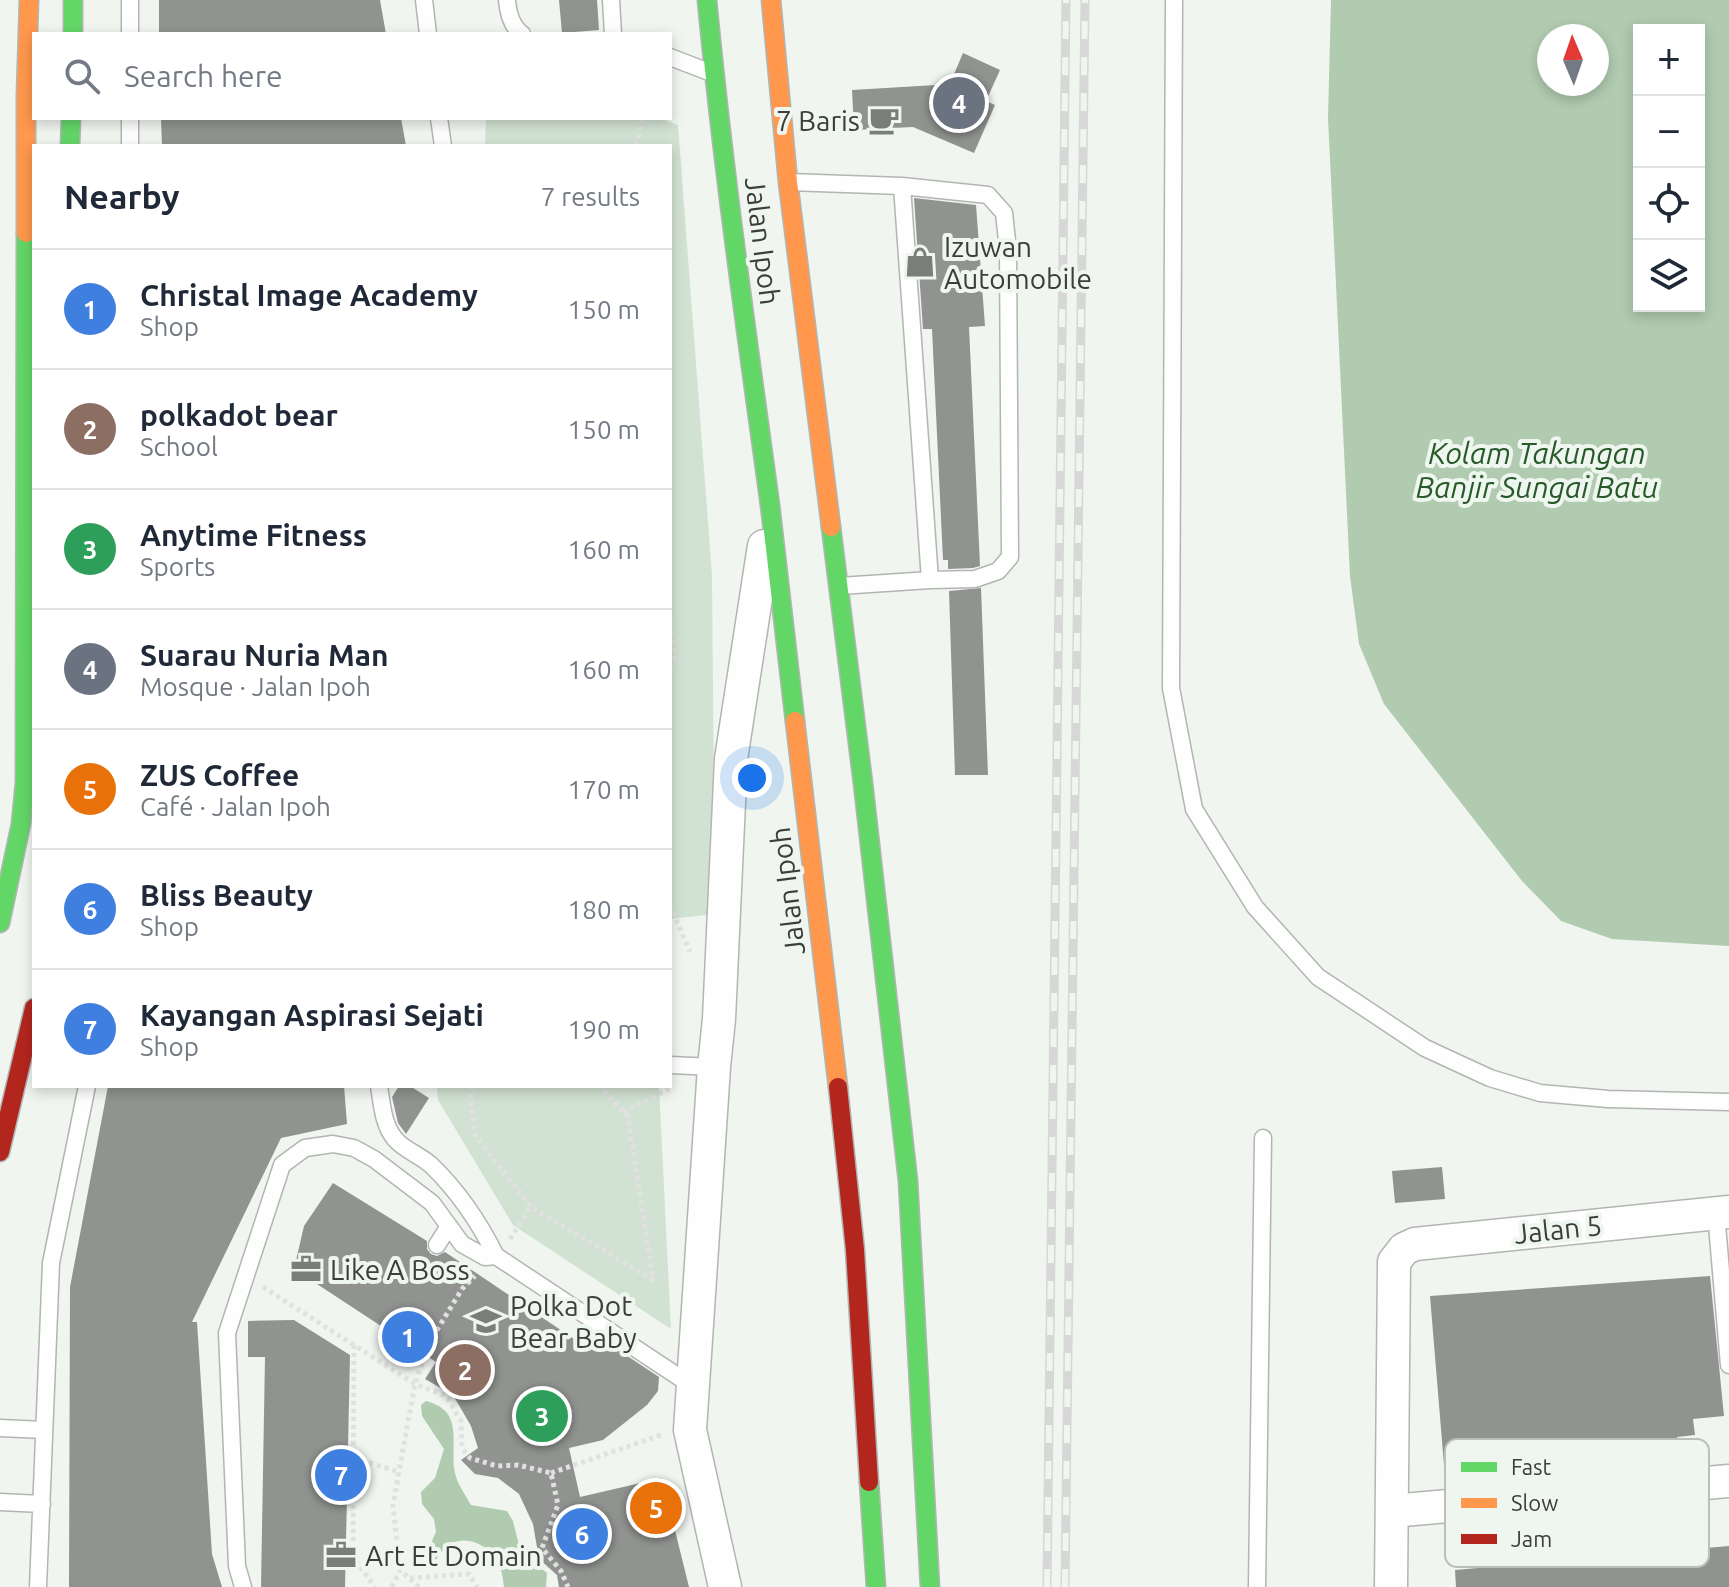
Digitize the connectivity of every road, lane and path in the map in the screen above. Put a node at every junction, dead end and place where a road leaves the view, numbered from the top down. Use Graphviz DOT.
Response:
graph roads {
  1 [pos="29,0"];
  2 [pos="73,0"];
  3 [pos="130,0"];
  4 [pos="424,0"];
  5 [pos="507,0"];
  6 [pos="611,0"];
  7 [pos="707,0"];
  8 [pos="1174,0"];
  9 [pos="777,3"];
  10 [pos="73,32"];
  11 [pos="130,32"];
  12 [pos="428,32"];
  13 [pos="518,32"];
  14 [pos="613,32"];
  15 [pos="672,58"];
  16 [pos="714,74"];
  17 [pos="71,120"];
  18 [pos="130,120"];
  19 [pos="439,120"];
  20 [pos="642,120"];
  21 [pos="70,144"];
  22 [pos="130,144"];
  23 [pos="443,144"];
  24 [pos="636,144"];
  25 [pos="788,182"];
  26 [pos="902,186"];
  27 [pos="770,506"];
  28 [pos="930,580"];
  29 [pos="839,586"];
  30 [pos="672,638"];
  31 [pos="672,662"];
  32 [pos="0,923"];
  33 [pos="32,1012"];
  34 [pos="672,1065"];
  35 [pos="714,1067"];
  36 [pos="87,1088"];
  37 [pos="379,1088"];
  38 [pos="472,1088"];
  39 [pos="602,1088"];
  40 [pos="644,1101"];
  41 [pos="1729,1102"];
  42 [pos="623,1112"];
  43 [pos="1263,1138"];
  44 [pos="0,1152"];
  45 [pos="531,1207"];
  46 [pos="1722,1212"];
  47 [pos="449,1226"];
  48 [pos="517,1230"];
  49 [pos="437,1245"];
  50 [pos="496,1256"];
  51 [pos="260,1286"];
  52 [pos="462,1289"];
  53 [pos="354,1345"];
  54 [pos="1729,1365"];
  55 [pos="415,1384"];
  56 [pos="694,1387"];
  57 [pos="0,1428"];
  58 [pos="44,1430"];
  59 [pos="656,1436"];
  60 [pos="354,1458"];
  61 [pos="399,1472"];
  62 [pos="551,1473"];
  63 [pos="1729,1481"];
  64 [pos="1709,1483"];
  65 [pos="0,1502"];
  66 [pos="42,1504"];
  67 [pos="1445,1506"];
  68 [pos="1392,1511"];
  69 [pos="400,1570"];
  70 [pos="409,1578"];
  71 [pos="38,1587"];
  72 [pos="243,1587"];
  73 [pos="375,1587"];
  74 [pos="392,1587"];
  75 [pos="419,1587"];
  76 [pos="477,1587"];
  77 [pos="568,1587"];
  78 [pos="725,1587"];
  79 [pos="876,1587"];
  80 [pos="930,1587"];
  81 [pos="1257,1587"];
  82 [pos="1391,1587"];
  1 -- 32 [label="main road"];
  2 -- 10 [label="main road"];
  3 -- 11 [label="lane"];
  4 -- 12 [label="lane"];
  5 -- 13 [label="lane"];
  6 -- 14 [label="lane"];
  7 -- 16 [label="main road, Jalan Ipoh"];
  8 -- 41 [label="lane"];
  9 -- 25 [label="main road, Jalan Ipoh"];
  15 -- 16 [label="lane"];
  16 -- 27 [label="main road, Jalan Ipoh"];
  17 -- 21 [label="main road"];
  18 -- 22 [label="lane"];
  19 -- 23 [label="lane"];
  20 -- 24 [label="path"];
  25 -- 26 [label="lane"];
  25 -- 29 [label="main road, Jalan Ipoh"];
  26 -- 28 [label="lane"];
  26 -- 28 [label="lane"];
  27 -- 35 [label="street"];
  27 -- 79 [label="main road, Jalan Ipoh"];
  28 -- 29 [label="lane"];
  29 -- 80 [label="main road, Jalan Ipoh"];
  30 -- 31 [label="path"];
  33 -- 44 [label="main road"];
  34 -- 35 [label="lane"];
  35 -- 56 [label="street"];
  36 -- 58 [label="lane"];
  37 -- 50 [label="lane"];
  38 -- 45 [label="path"];
  39 -- 42 [label="path"];
  40 -- 42 [label="path"];
  42 -- 45 [label="path"];
  43 -- 81 [label="lane"];
  45 -- 48 [label="path"];
  46 -- 54 [label="lane"];
  46 -- 68 [label="street, Jalan 5"];
  47 -- 49 [label="lane"];
  47 -- 50 [label="lane"];
  47 -- 72 [label="lane"];
  50 -- 56 [label="lane"];
  51 -- 53 [label="path"];
  52 -- 55 [label="path"];
  53 -- 55 [label="path"];
  53 -- 60 [label="path"];
  55 -- 61 [label="path"];
  55 -- 62 [label="path"];
  56 -- 78 [label="street"];
  57 -- 58 [label="lane"];
  58 -- 66 [label="lane"];
  59 -- 62 [label="path"];
  60 -- 61 [label="path"];
  60 -- 73 [label="path"];
  61 -- 69 [label="path"];
  62 -- 77 [label="path"];
  63 -- 64 [label="street"];
  65 -- 66 [label="lane"];
  66 -- 71 [label="lane"];
  67 -- 68 [label="street"];
  68 -- 82 [label="street"];
  69 -- 70 [label="path"];
  69 -- 74 [label="path"];
  70 -- 75 [label="path"];
  70 -- 76 [label="path"];
}
